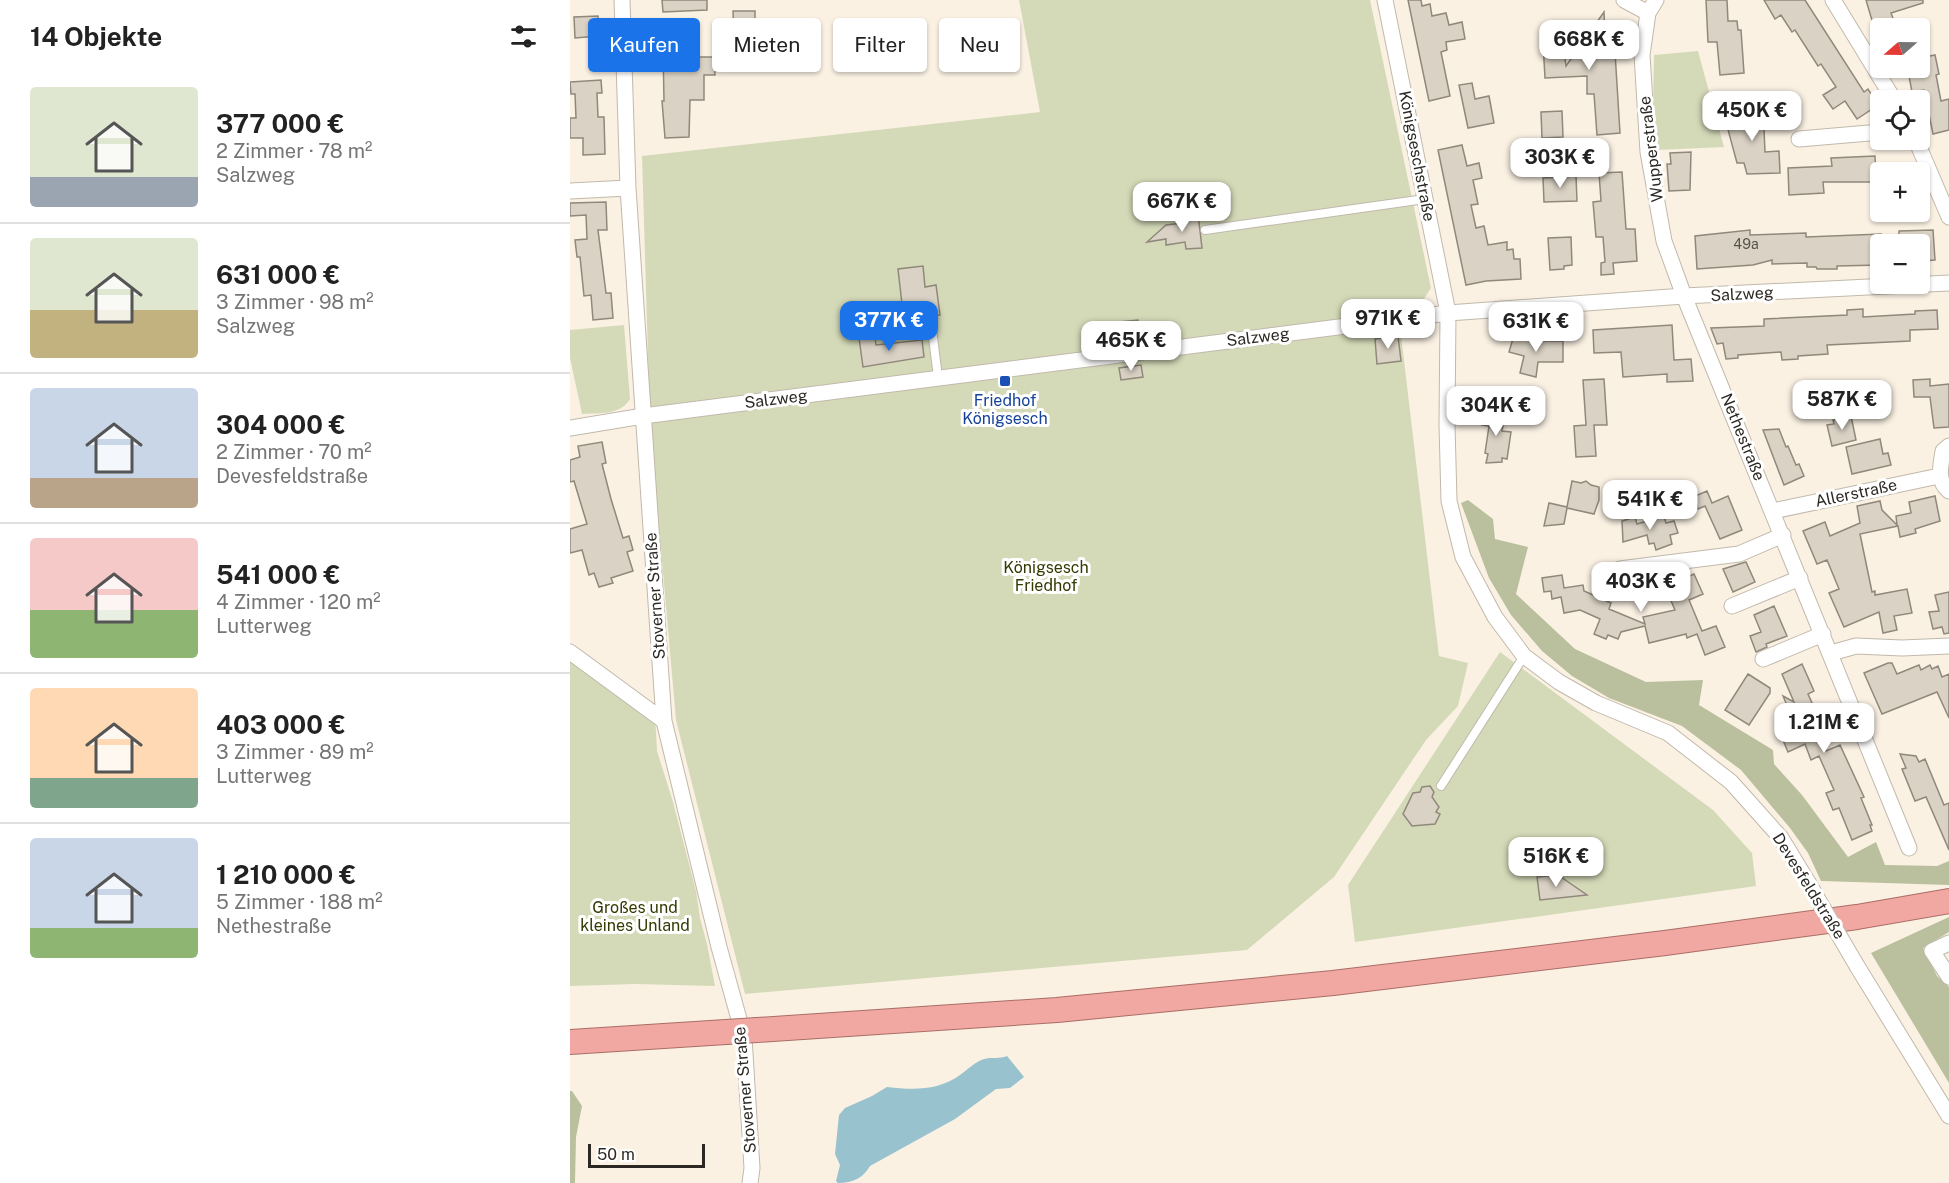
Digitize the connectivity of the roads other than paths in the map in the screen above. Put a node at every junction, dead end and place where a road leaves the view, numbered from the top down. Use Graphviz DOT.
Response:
graph roads {
  1 [pos="622,0"];
  2 [pos="1385,0"];
  3 [pos="1624,0"];
  4 [pos="1833,0"];
  5 [pos="1652,6"];
  6 [pos="1888,90"];
  7 [pos="1870,133"];
  8 [pos="1799,139"];
  9 [pos="1920,150"];
  10 [pos="628,188"];
  11 [pos="570,190"];
  12 [pos="1425,198"];
  13 [pos="1949,217"];
  14 [pos="1205,230"];
  15 [pos="1949,283"];
  16 [pos="1684,296"];
  17 [pos="1448,313"];
  18 [pos="877,327"];
  19 [pos="938,377"];
  20 [pos="643,416"];
  21 [pos="570,428"];
  22 [pos="1949,446"];
  23 [pos="1939,476"];
  24 [pos="1949,491"];
  25 [pos="1773,511"];
  26 [pos="1783,535"];
  27 [pos="1620,569"];
  28 [pos="1800,578"];
  29 [pos="1732,606"];
  30 [pos="1823,634"];
  31 [pos="1949,646"];
  32 [pos="570,652"];
  33 [pos="1831,653"];
  34 [pos="1524,656"];
  35 [pos="1763,659"];
  36 [pos="664,721"];
  37 [pos="1441,786"];
  38 [pos="1909,848"];
  39 [pos="1949,901"];
  40 [pos="1949,943"];
  41 [pos="1949,977"];
  42 [pos="570,1042"];
  43 [pos="1949,1116"];
  44 [pos="750,1183"];
  1 -- 10 [label="street, Stoverner Straße"];
  2 -- 12 [label="street, Königseschstraße"];
  3 -- 5 [label="street"];
  4 -- 6 [label="street"];
  5 -- 16 [label="street, Wupperstraße"];
  7 -- 8 [label="street"];
  9 -- 13 [label="street"];
  10 -- 11 [label="street"];
  10 -- 20 [label="street, Stoverner Straße"];
  12 -- 14 [label="lane"];
  12 -- 17 [label="street, Königseschstraße"];
  15 -- 16 [label="street, Salzweg"];
  16 -- 17 [label="street, Salzweg"];
  16 -- 25 [label="street, Nethestraße"];
  17 -- 19 [label="street, Salzweg"];
  17 -- 34 [label="street, Devesfeldstraße"];
  18 -- 19 [label="lane"];
  19 -- 20 [label="street, Salzweg"];
  20 -- 21 [label="street, Salzweg"];
  20 -- 36 [label="street, Stoverner Straße"];
  22 -- 23 [label="street"];
  23 -- 24 [label="street"];
  23 -- 25 [label="street, Allerstraße"];
  25 -- 26 [label="street, Nethestraße"];
  26 -- 27 [label="street"];
  26 -- 28 [label="street, Nethestraße"];
  28 -- 29 [label="street"];
  28 -- 30 [label="street, Nethestraße"];
  30 -- 33 [label="street, Nethestraße"];
  30 -- 35 [label="street"];
  31 -- 33 [label="street"];
  32 -- 36 [label="street"];
  33 -- 38 [label="street, Nethestraße"];
  34 -- 37 [label="lane"];
  34 -- 43 [label="street, Devesfeldstraße, bridge"];
  36 -- 44 [label="street, Stoverner Straße"];
  39 -- 42 [label="highway, bridge"];
  40 -- 41 [label="street"];
}
